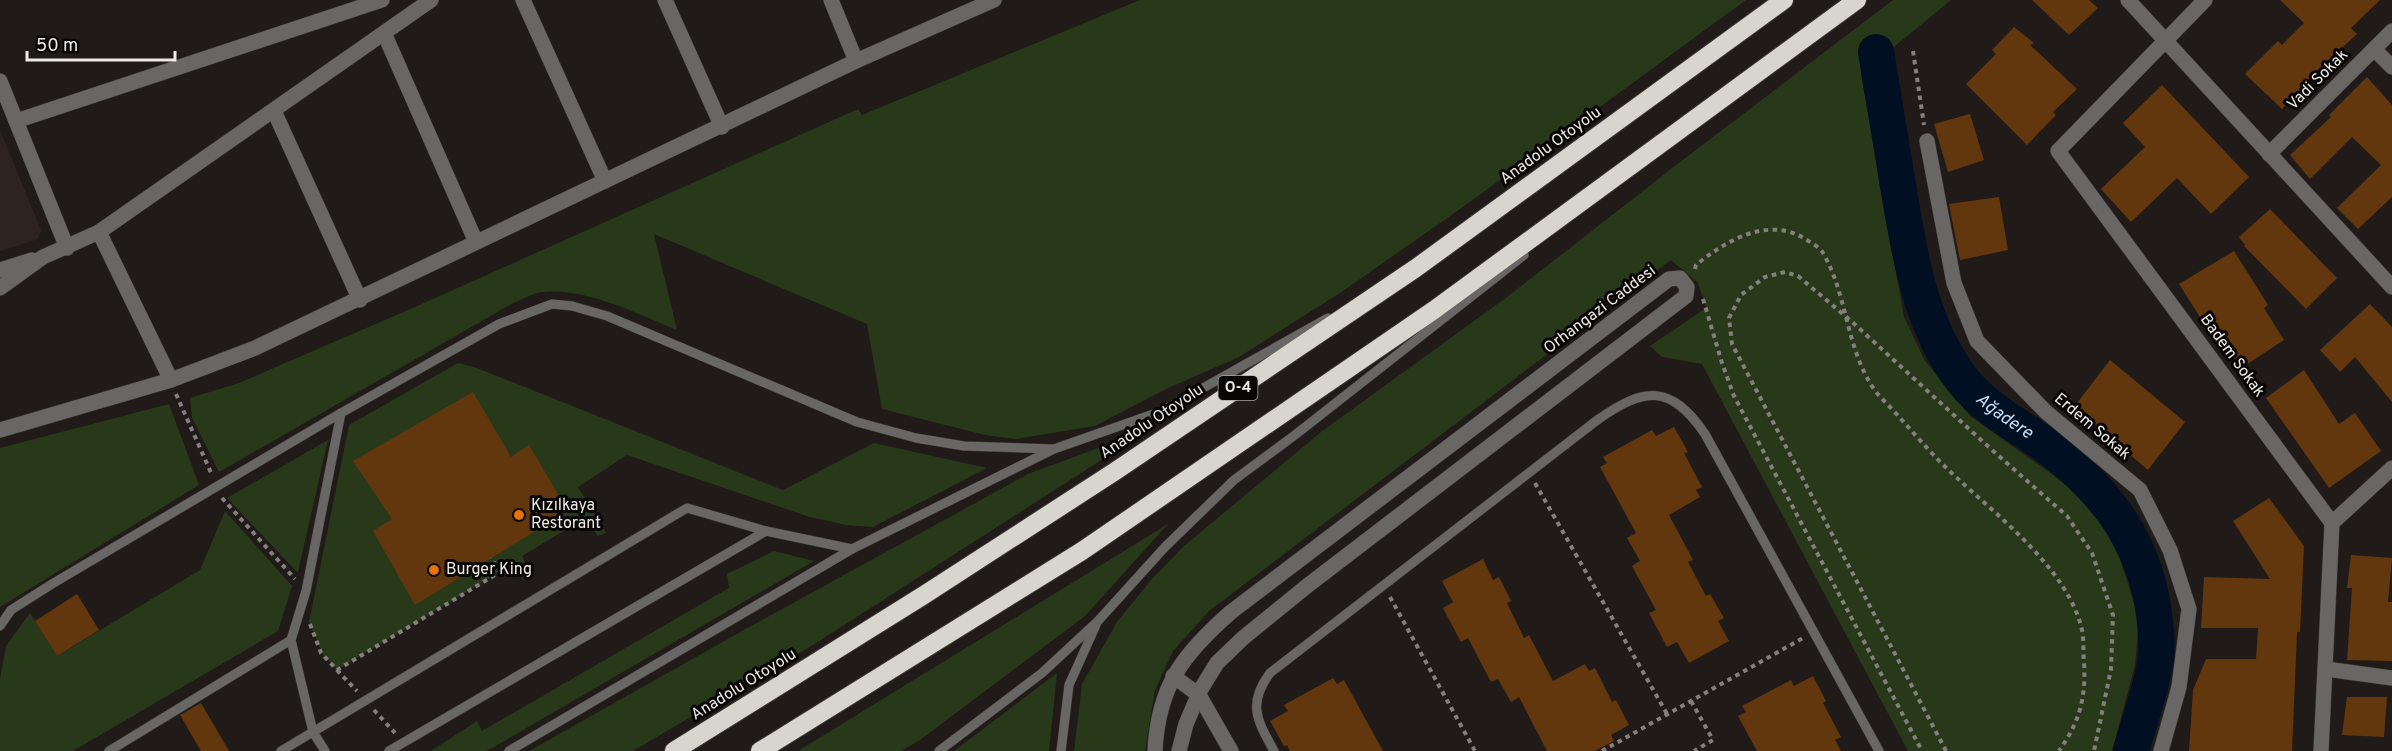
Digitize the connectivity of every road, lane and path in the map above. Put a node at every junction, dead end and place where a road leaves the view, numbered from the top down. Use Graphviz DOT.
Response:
graph roads {
  1 [pos="382,0"];
  2 [pos="431,0"];
  3 [pos="523,0"];
  4 [pos="665,0"];
  5 [pos="831,0"];
  6 [pos="994,0"];
  7 [pos="1784,0"];
  8 [pos="1857,0"];
  9 [pos="2128,0"];
  10 [pos="2205,0"];
  11 [pos="2392,31"];
  12 [pos="384,33"];
  13 [pos="2164,40"];
  14 [pos="2374,49"];
  15 [pos="1913,51"];
  16 [pos="856,62"];
  17 [pos="2392,67"];
  18 [pos="0,81"];
  19 [pos="1707,110"];
  20 [pos="274,111"];
  21 [pos="16,121"];
  22 [pos="722,127"];
  23 [pos="1927,141"];
  24 [pos="2269,154"];
  25 [pos="605,181"];
  26 [pos="99,232"];
  27 [pos="476,242"];
  28 [pos="67,248"];
  29 [pos="43,257"];
  30 [pos="1416,268"];
  31 [pos="0,270"];
  32 [pos="1695,273"];
  33 [pos="2392,287"];
  34 [pos="0,288"];
  35 [pos="1701,290"];
  36 [pos="360,300"];
  37 [pos="1845,315"];
  38 [pos="171,380"];
  39 [pos="341,413"];
  40 [pos="0,430"];
  41 [pos="1054,449"];
  42 [pos="2392,468"];
  43 [pos="1529,473"];
  44 [pos="2332,523"];
  45 [pos="766,531"];
  46 [pos="852,549"];
  47 [pos="1384,585"];
  48 [pos="1098,621"];
  49 [pos="0,626"];
  50 [pos="1814,632"];
  51 [pos="291,640"];
  52 [pos="2326,669"];
  53 [pos="1173,676"];
  54 [pos="2392,678"];
  55 [pos="1198,695"];
  56 [pos="1691,701"];
  57 [pos="1667,714"];
  58 [pos="313,732"];
  59 [pos="109,751"];
  60 [pos="282,751"];
  61 [pos="324,751"];
  62 [pos="389,751"];
  63 [pos="509,751"];
  64 [pos="674,751"];
  65 [pos="760,751"];
  66 [pos="939,751"];
  67 [pos="1061,751"];
  68 [pos="1155,751"];
  69 [pos="1179,751"];
  70 [pos="1231,751"];
  71 [pos="1274,751"];
  72 [pos="1475,751"];
  73 [pos="1602,751"];
  74 [pos="1694,751"];
  75 [pos="1879,751"];
  76 [pos="1922,751"];
  77 [pos="1946,751"];
  78 [pos="2059,751"];
  79 [pos="2094,751"];
  80 [pos="2161,751"];
  81 [pos="2321,751"];
  1 -- 21 [label="street"];
  2 -- 12 [label="street"];
  3 -- 25 [label="street"];
  4 -- 22 [label="street"];
  5 -- 16 [label="street"];
  6 -- 16 [label="street"];
  7 -- 30 [label="highway, Anadolu Otoyolu / O-4"];
  8 -- 19 [label="highway"];
  9 -- 13 [label="street"];
  10 -- 13 [label="street"];
  11 -- 14 [label="street, Vadi Sokak"];
  12 -- 20 [label="street"];
  12 -- 27 [label="street"];
  13 -- 24 [label="street"];
  13 -- 44 [label="street, Badem Sokak"];
  14 -- 17 [label="street"];
  14 -- 24 [label="street, Vadi Sokak"];
  15 -- 23 [label="path"];
  16 -- 22 [label="street"];
  18 -- 21 [label="street"];
  19 -- 48 [label="lane"];
  19 -- 65 [label="highway"];
  20 -- 26 [label="street"];
  20 -- 36 [label="street"];
  21 -- 28 [label="street"];
  22 -- 25 [label="street"];
  23 -- 80 [label="street, Erdem Sokak"];
  24 -- 33 [label="street"];
  25 -- 27 [label="street"];
  26 -- 28 [label="street"];
  26 -- 38 [label="street"];
  27 -- 36 [label="street"];
  28 -- 29 [label="street"];
  29 -- 31 [label="street"];
  29 -- 34 [label="street"];
  30 -- 41 [label="lane"];
  30 -- 64 [label="highway, Anadolu Otoyolu / O-4"];
  32 -- 37 [label="path"];
  35 -- 76 [label="path"];
  36 -- 38 [label="street"];
  37 -- 77 [label="path"];
  37 -- 78 [label="path"];
  37 -- 79 [label="path"];
  38 -- 40 [label="street"];
  39 -- 41 [label="lane"];
  39 -- 49 [label="lane"];
  39 -- 51 [label="lane"];
  41 -- 46 [label="lane"];
  42 -- 44 [label="street"];
  43 -- 47 [label="lane"];
  43 -- 50 [label="lane"];
  43 -- 57 [label="path"];
  44 -- 52 [label="street"];
  45 -- 46 [label="lane"];
  45 -- 58 [label="lane"];
  45 -- 62 [label="lane"];
  46 -- 63 [label="lane"];
  47 -- 71 [label="lane"];
  47 -- 72 [label="path"];
  48 -- 66 [label="lane"];
  48 -- 67 [label="lane"];
  50 -- 56 [label="path"];
  50 -- 75 [label="lane"];
  51 -- 58 [label="lane"];
  51 -- 59 [label="lane"];
  52 -- 54 [label="street"];
  52 -- 81 [label="street"];
  53 -- 55 [label="street"];
  53 -- 55 [label="street, Orhangazi Caddesi"];
  53 -- 68 [label="street, Orhangazi Caddesi"];
  55 -- 69 [label="street"];
  55 -- 70 [label="street"];
  56 -- 57 [label="path"];
  56 -- 74 [label="path"];
  57 -- 73 [label="path"];
  58 -- 60 [label="lane"];
  58 -- 61 [label="lane"];
}
